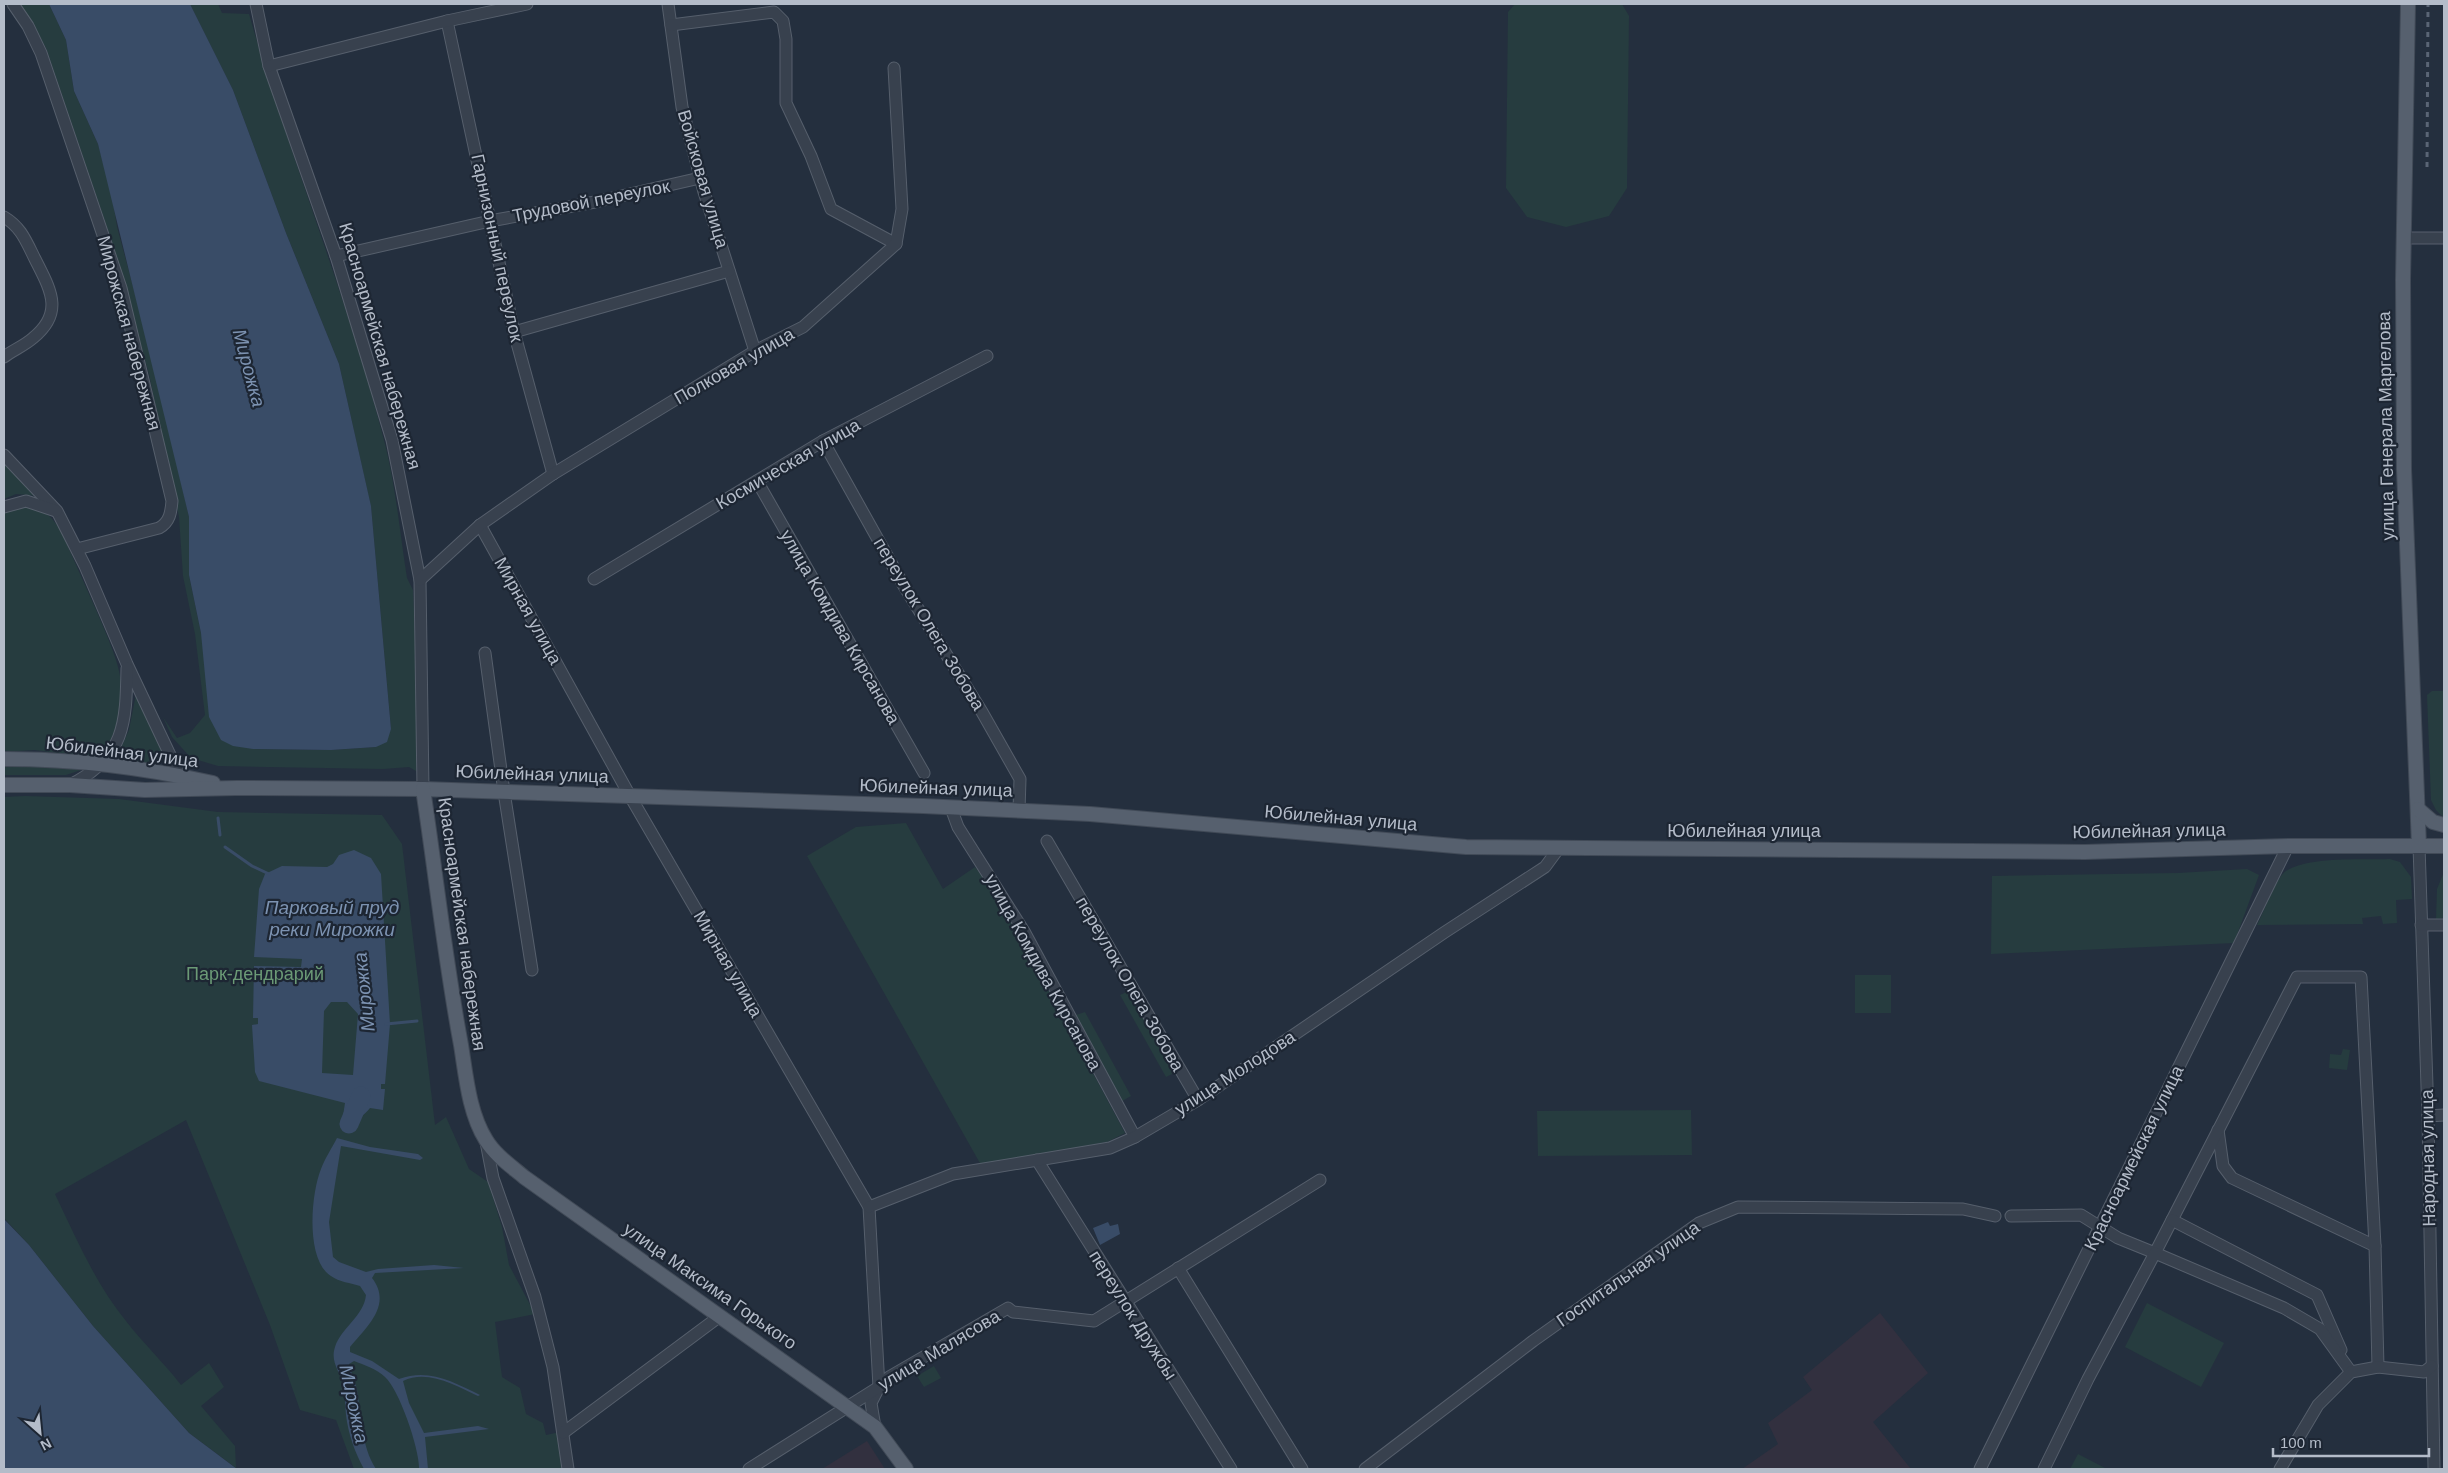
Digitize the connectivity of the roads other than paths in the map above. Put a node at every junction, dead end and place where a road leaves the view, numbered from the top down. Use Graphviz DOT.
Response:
graph roads {
  1 [pos="13,4"];
  2 [pos="256,4"];
  3 [pos="527,4"];
  4 [pos="668,4"];
  5 [pos="2408,4"];
  6 [pos="476,9"];
  7 [pos="447,21"];
  8 [pos="671,25"];
  9 [pos="269,66"];
  10 [pos="894,68"];
  11 [pos="700,178"];
  12 [pos="4,217"];
  13 [pos="490,221"];
  14 [pos="2403,238"];
  15 [pos="2444,238"];
  16 [pos="896,244"];
  17 [pos="336,256"];
  18 [pos="729,271"];
  19 [pos="514,332"];
  20 [pos="755,351"];
  21 [pos="987,356"];
  22 [pos="4,357"];
  23 [pos="823,441"];
  24 [pos="4,455"];
  25 [pos="553,474"];
  26 [pos="757,481"];
  27 [pos="4,507"];
  28 [pos="57,511"];
  29 [pos="480,525"];
  30 [pos="77,550"];
  31 [pos="594,579"];
  32 [pos="420,580"];
  33 [pos="485,653"];
  34 [pos="128,664"];
  35 [pos="4,759"];
  36 [pos="100,766"];
  37 [pos="924,773"];
  38 [pos="180,776"];
  39 [pos="70,784"];
  40 [pos="4,785"];
  41 [pos="236,788"];
  42 [pos="423,789"];
  43 [pos="504,792"];
  44 [pos="630,796"];
  45 [pos="951,808"];
  46 [pos="2418,809"];
  47 [pos="1019,810"];
  48 [pos="2444,825"];
  49 [pos="1047,841"];
  50 [pos="2288,846"];
  51 [pos="2419,846"];
  52 [pos="2444,846"];
  53 [pos="1559,848"];
  54 [pos="2421,925"];
  55 [pos="2444,925"];
  56 [pos="532,970"];
  57 [pos="1198,1100"];
  58 [pos="2444,1115"];
  59 [pos="2428,1116"];
  60 [pos="2218,1130"];
  61 [pos="1136,1137"];
  62 [pos="486,1140"];
  63 [pos="1037,1160"];
  64 [pos="1320,1180"];
  65 [pos="869,1207"];
  66 [pos="1995,1216"];
  67 [pos="2011,1216"];
  68 [pos="2172,1220"];
  69 [pos="2100,1226"];
  70 [pos="2375,1246"];
  71 [pos="2154,1253"];
  72 [pos="1178,1268"];
  73 [pos="1124,1301"];
  74 [pos="720,1316"];
  75 [pos="2432,1366"];
  76 [pos="2378,1367"];
  77 [pos="2351,1372"];
  78 [pos="879,1387"];
  79 [pos="848,1406"];
  80 [pos="875,1427"];
  81 [pos="563,1433"];
  82 [pos="568,1469"];
  83 [pos="749,1469"];
  84 [pos="906,1469"];
  85 [pos="1231,1469"];
  86 [pos="1302,1469"];
  87 [pos="1364,1469"];
  88 [pos="1980,1469"];
  89 [pos="2044,1469"];
  90 [pos="2280,1469"];
  91 [pos="2434,1469"];
  1 -- 30 [label="street, Мирожская набережная"];
  2 -- 9 [label="street, Красноармейская набережная"];
  3 -- 6 [label="street"];
  4 -- 8 [label="street, Войсковая улица"];
  5 -- 14 [label="main road, улица Генерала Маргелова"];
  6 -- 7 [label="street"];
  7 -- 9 [label="street"];
  7 -- 13 [label="street, Гарнизонный переулок"];
  8 -- 11 [label="street, Войсковая улица"];
  8 -- 16 [label="street"];
  9 -- 17 [label="street, Красноармейская набережная"];
  10 -- 16 [label="street"];
  11 -- 13 [label="street, Трудовой переулок"];
  11 -- 18 [label="street, Войсковая улица"];
  12 -- 22 [label="street"];
  13 -- 17 [label="street, Трудовой переулок"];
  13 -- 19 [label="street, Гарнизонный переулок"];
  14 -- 15 [label="street"];
  14 -- 46 [label="main road, улица Генерала Маргелова"];
  16 -- 20 [label="street, Полковая улица"];
  17 -- 32 [label="street, Красноармейская набережная"];
  18 -- 19 [label="street"];
  18 -- 20 [label="street, Войсковая улица"];
  19 -- 25 [label="street, Гарнизонный переулок"];
  20 -- 25 [label="street, Полковая улица"];
  21 -- 23 [label="street, Космическая улица"];
  23 -- 26 [label="street, Космическая улица"];
  23 -- 47 [label="street, переулок Олега Зобова"];
  24 -- 28 [label="street"];
  25 -- 29 [label="street, Полковая улица"];
  26 -- 31 [label="street, Космическая улица"];
  26 -- 37 [label="street, улица Комдива Кирсанова"];
  27 -- 28 [label="street"];
  28 -- 30 [label="street"];
  29 -- 32 [label="street, Полковая улица"];
  29 -- 44 [label="street, Мирная улица"];
  30 -- 34 [label="street"];
  32 -- 42 [label="street, Красноармейская набережная"];
  33 -- 43 [label="street"];
  34 -- 36 [label="street"];
  34 -- 38 [label="street"];
  35 -- 36 [label="main road, Юбилейная улица"];
  36 -- 38 [label="main road, Юбилейная улица"];
  36 -- 39 [label="street"];
  38 -- 41 [label="main road, Юбилейная улица"];
  39 -- 40 [label="main road, Юбилейная улица"];
  39 -- 41 [label="main road, Юбилейная улица"];
  41 -- 42 [label="main road, Юбилейная улица"];
  42 -- 43 [label="main road, Юбилейная улица"];
  42 -- 62 [label="main road, Красноармейская набережная"];
  43 -- 44 [label="main road, Юбилейная улица"];
  43 -- 56 [label="street"];
  44 -- 45 [label="main road, Юбилейная улица"];
  44 -- 65 [label="street, Мирная улица"];
  45 -- 47 [label="main road, Юбилейная улица"];
  45 -- 61 [label="street, улица Комдива Кирсанова"];
  46 -- 48 [label="main road"];
  46 -- 51 [label="main road, улица Генерала Маргелова"];
  47 -- 53 [label="main road, Юбилейная улица"];
  49 -- 57 [label="street, переулок Олега Зобова"];
  50 -- 51 [label="main road, Юбилейная улица"];
  50 -- 53 [label="main road, Юбилейная улица"];
  50 -- 69 [label="street, Красноармейская улица"];
  51 -- 52 [label="main road, Юбилейная улица"];
  51 -- 54 [label="street, Народная улица"];
  53 -- 57 [label="street, улица Молодова"];
  54 -- 55 [label="street"];
  54 -- 59 [label="street, Народная улица"];
  57 -- 61 [label="street, улица Молодова"];
  58 -- 59 [label="street"];
  59 -- 75 [label="street, Народная улица"];
  60 -- 68 [label="street"];
  60 -- 70 [label="street"];
  60 -- 70 [label="street"];
  61 -- 63 [label="street, улица Молодова"];
  62 -- 74 [label="main road, улица Максима Горького"];
  62 -- 81 [label="street, Красноармейская набережная"];
  63 -- 65 [label="street, улица Молодова"];
  63 -- 73 [label="street, переулок Дружбы"];
  64 -- 72 [label="street, улица Малясова"];
  65 -- 78 [label="street, Мирная улица"];
  66 -- 87 [label="street, Госпитальная улица"];
  67 -- 69 [label="street"];
  68 -- 71 [label="street"];
  68 -- 77 [label="street"];
  69 -- 71 [label="street"];
  69 -- 88 [label="street, Красноармейская улица"];
  70 -- 76 [label="street"];
  71 -- 77 [label="street"];
  71 -- 89 [label="street"];
  72 -- 73 [label="street, улица Малясова"];
  72 -- 86 [label="street"];
  73 -- 78 [label="street, улица Малясова"];
  73 -- 85 [label="street, переулок Дружбы"];
  74 -- 79 [label="main road, улица Максима Горького"];
  74 -- 81 [label="street"];
  75 -- 76 [label="street"];
  75 -- 91 [label="street, Народная улица"];
  76 -- 77 [label="street"];
  77 -- 90 [label="street"];
  78 -- 79 [label="street, улица Малясова"];
  78 -- 80 [label="street, Мирная улица"];
  79 -- 80 [label="main road, улица Максима Горького"];
  79 -- 83 [label="street, улица Малясова"];
  80 -- 84 [label="main road, улица Максима Горького"];
  81 -- 82 [label="street, Красноармейская набережная"];
}
